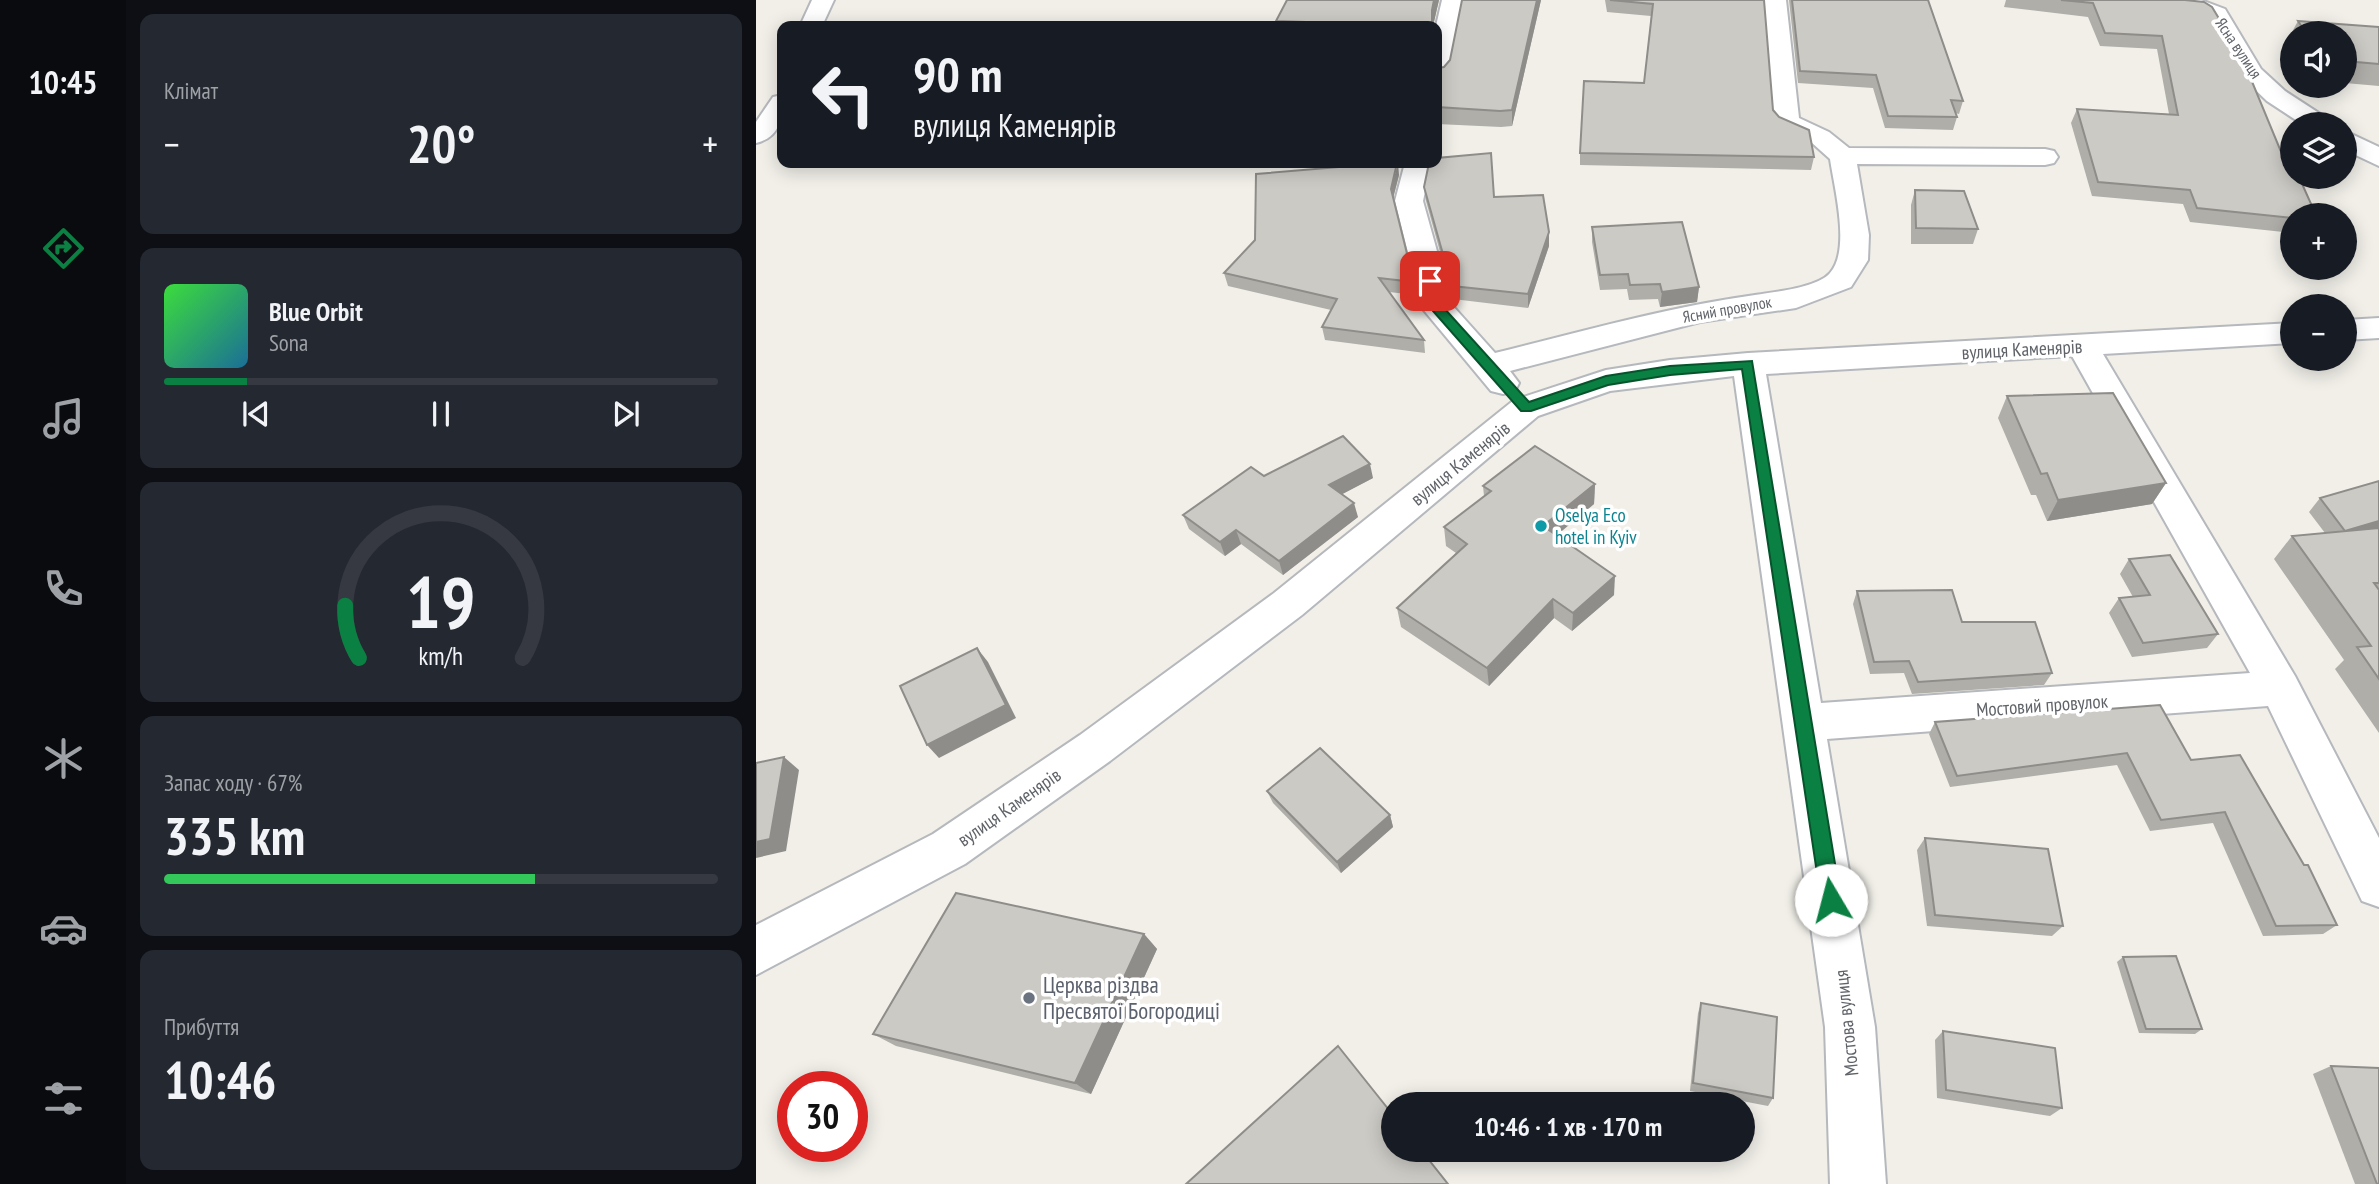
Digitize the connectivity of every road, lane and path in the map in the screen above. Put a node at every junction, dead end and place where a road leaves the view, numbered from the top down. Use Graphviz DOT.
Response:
graph roads {
  1 [pos="823,0"];
  2 [pos="1453,0"];
  3 [pos="1775,0"];
  4 [pos="2147,0"];
  5 [pos="813,21"];
  6 [pos="1442,52"];
  7 [pos="777,109"];
  8 [pos="2301,112"];
  9 [pos="756,135"];
  10 [pos="2357,146"];
  11 [pos="1843,156"];
  12 [pos="2045,157"];
  13 [pos="2379,158"];
  14 [pos="1417,168"];
  15 [pos="2379,328"];
  16 [pos="2357,329"];
  17 [pos="2280,334"];
  18 [pos="2082,345"];
  19 [pos="1748,364"];
  20 [pos="1487,366"];
  21 [pos="1526,408"];
  22 [pos="2280,688"];
  23 [pos="1804,722"];
  24 [pos="2379,885"];
  25 [pos="756,951"];
  26 [pos="1858,1184"];
  1 -- 5 [label="street"];
  2 -- 6 [label="street"];
  3 -- 11 [label="street"];
  4 -- 8 [label="street, Ясна вулиця"];
  7 -- 9 [label="street"];
  10 -- 13 [label="street"];
  11 -- 12 [label="street"];
  11 -- 20 [label="street, Ясний провулок"];
  14 -- 20 [label="street"];
  15 -- 16 [label="street"];
  17 -- 18 [label="street, вулиця Каменярів"];
  18 -- 19 [label="street, вулиця Каменярів"];
  18 -- 22 [label="street"];
  19 -- 21 [label="street, вулиця Каменярів"];
  19 -- 23 [label="street, Мостова вулиця"];
  20 -- 21 [label="street"];
  21 -- 25 [label="street, вулиця Каменярів"];
  22 -- 23 [label="street, Мостовий провулок"];
  22 -- 24 [label="street"];
  23 -- 26 [label="street, Мостова вулиця"];
}
